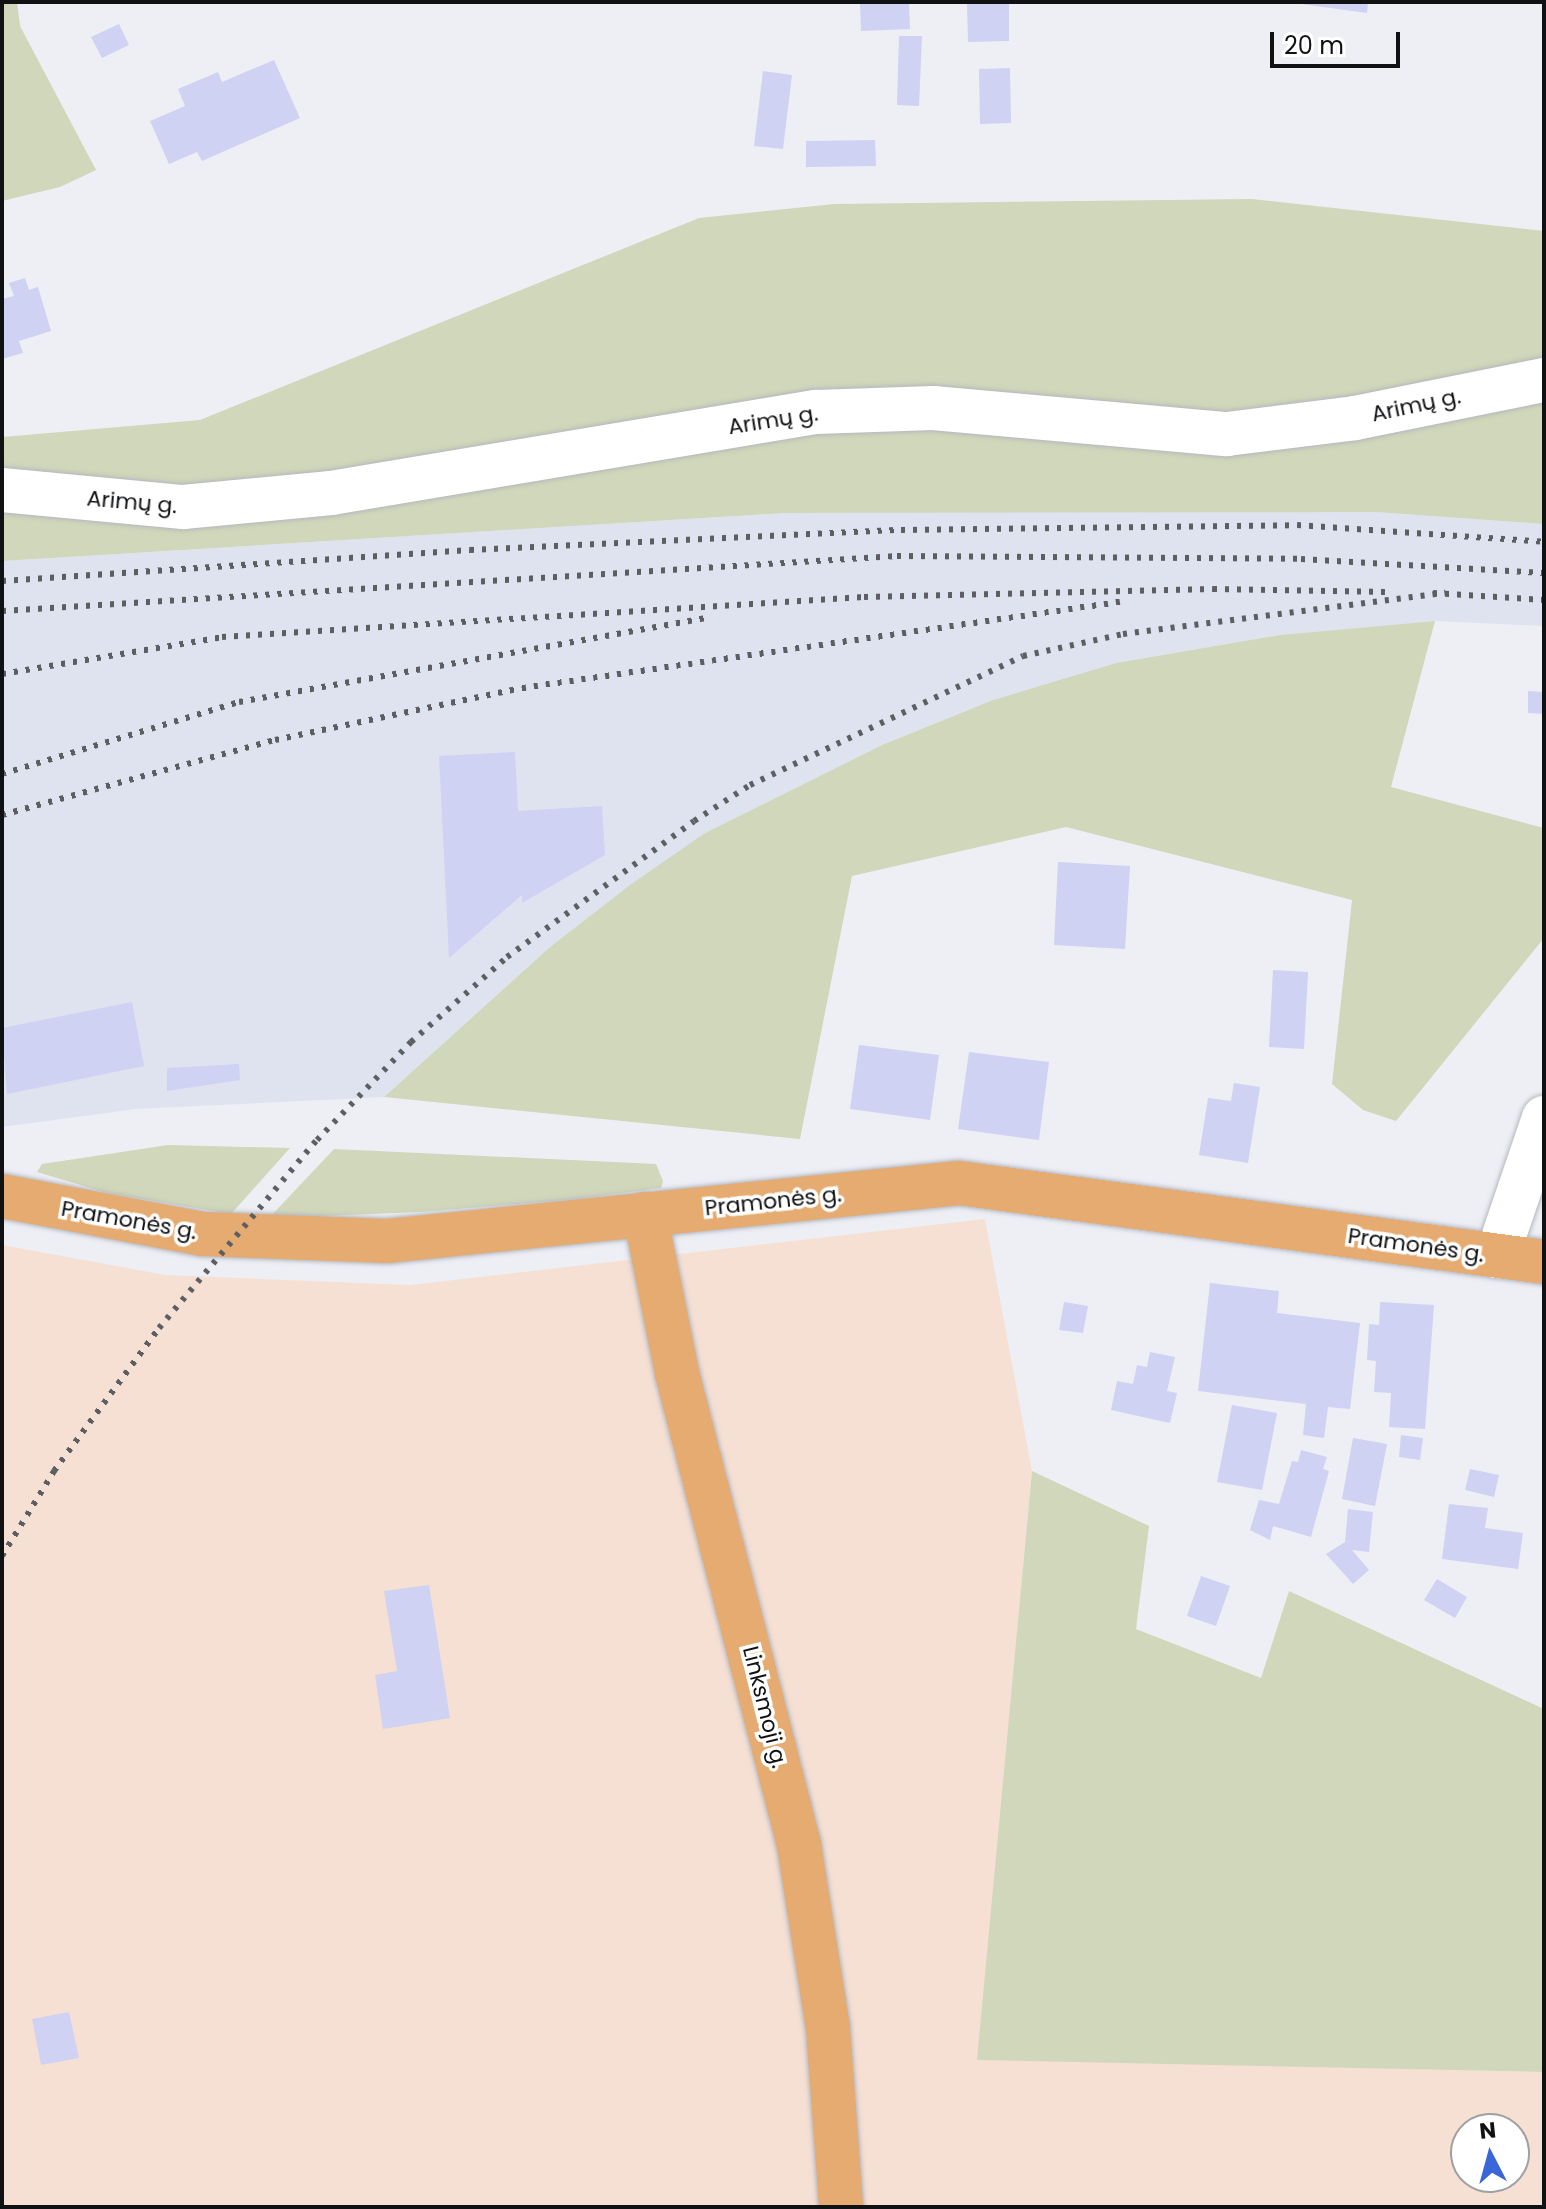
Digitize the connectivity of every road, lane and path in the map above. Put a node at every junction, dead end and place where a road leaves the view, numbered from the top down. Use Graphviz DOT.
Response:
graph roads {
  1 [pos="1544,380"];
  2 [pos="2,490"];
  3 [pos="1544,1118"];
  4 [pos="2,1196"];
  5 [pos="645,1214"];
  6 [pos="1497,1256"];
  7 [pos="1544,1262"];
  8 [pos="841,2207"];
  1 -- 2 [label="street, Arimų g."];
  3 -- 6 [label="street"];
  4 -- 5 [label="main road, Pramonės g."];
  5 -- 6 [label="main road, Pramonės g."];
  5 -- 8 [label="main road, Linksmoji g."];
  6 -- 7 [label="main road, Pramonės g."];
}
